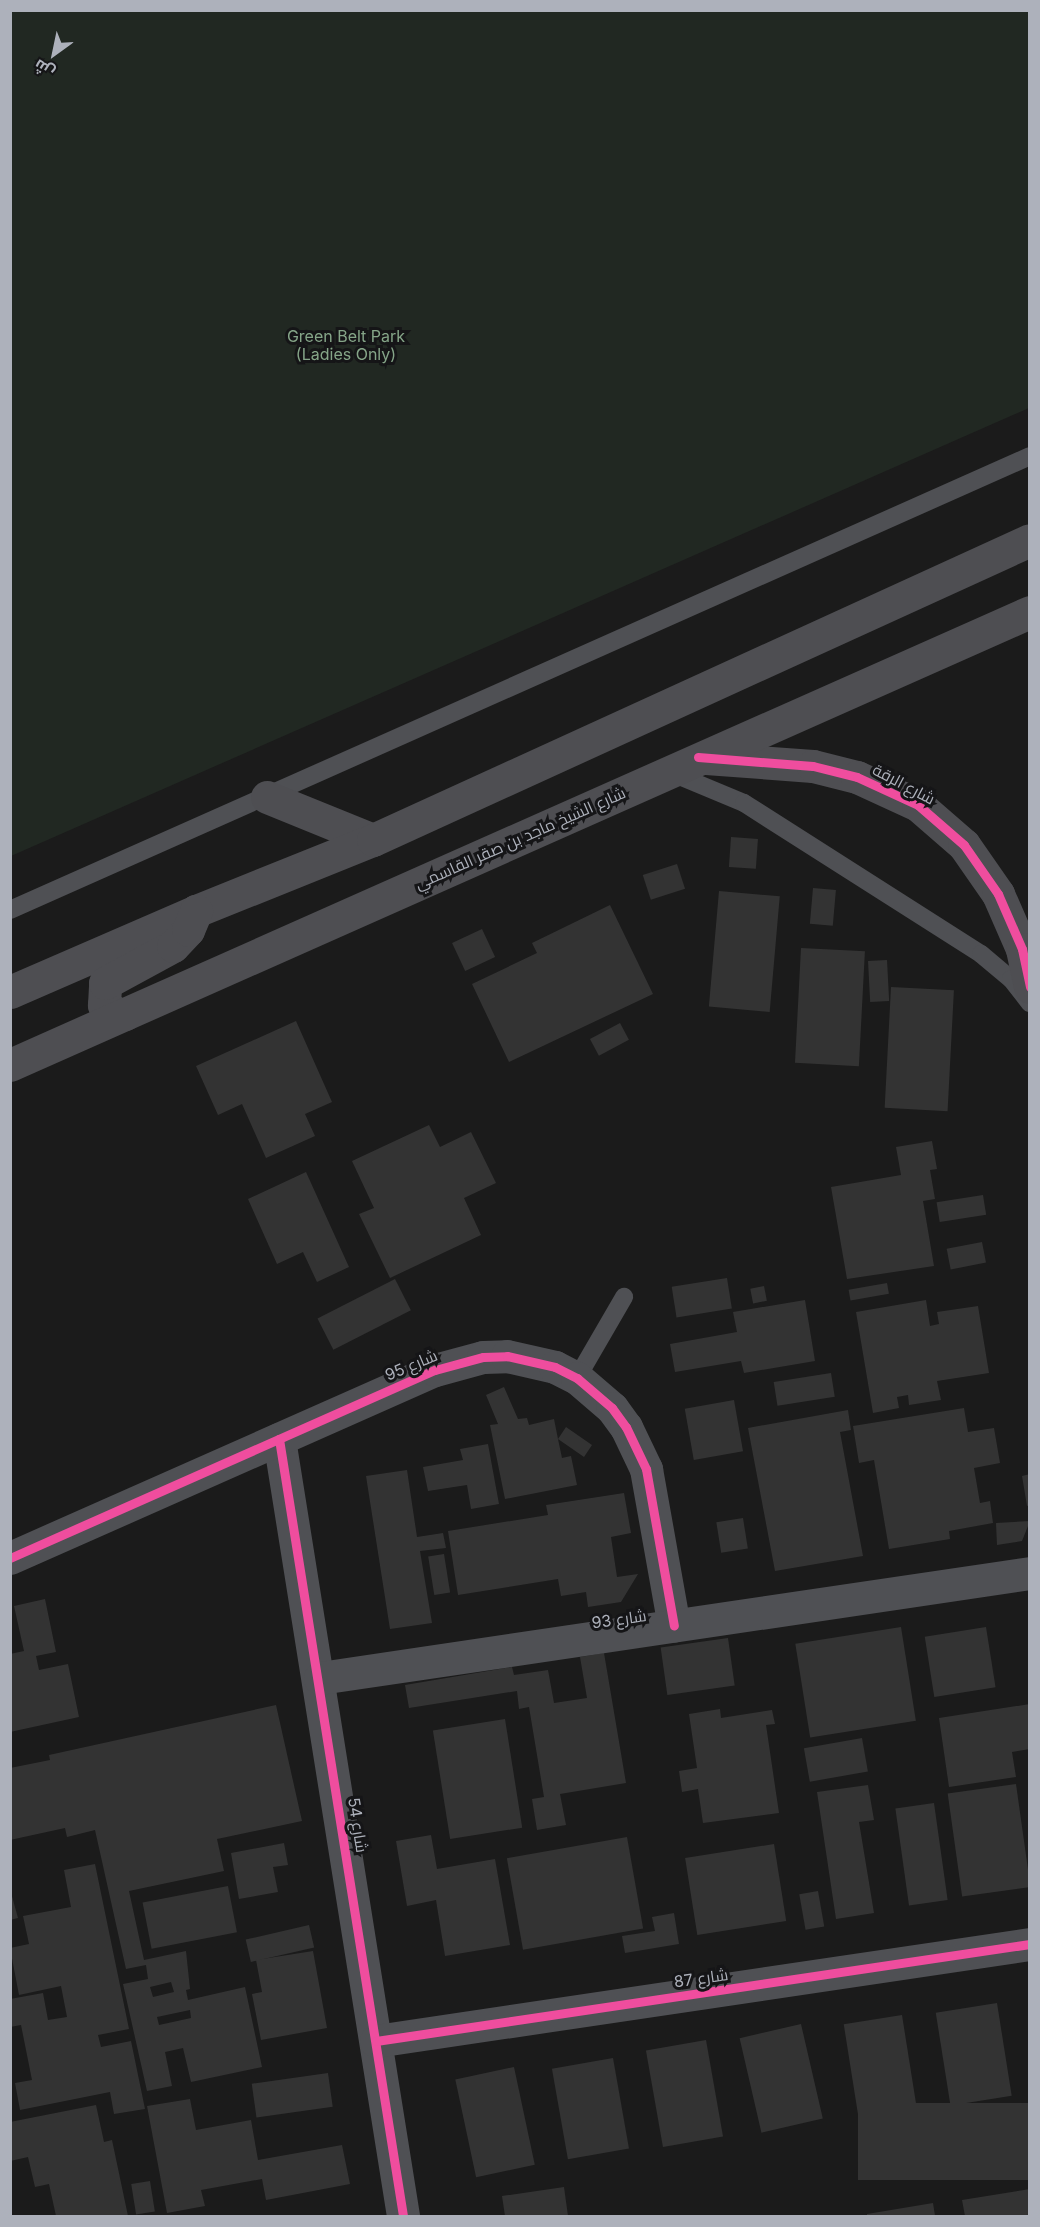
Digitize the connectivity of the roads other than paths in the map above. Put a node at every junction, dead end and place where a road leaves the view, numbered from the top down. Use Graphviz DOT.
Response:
graph roads {
  1 [pos="1029,456"];
  2 [pos="1029,540"];
  3 [pos="1029,612"];
  4 [pos="698,757"];
  5 [pos="668,772"];
  6 [pos="267,797"];
  7 [pos="373,840"];
  8 [pos="10,910"];
  9 [pos="196,911"];
  10 [pos="1029,987"];
  11 [pos="10,992"];
  12 [pos="1029,1003"];
  13 [pos="125,1014"];
  14 [pos="10,1065"];
  15 [pos="624,1297"];
  16 [pos="577,1378"];
  17 [pos="279,1439"];
  18 [pos="10,1558"];
  19 [pos="1029,1573"];
  20 [pos="674,1626"];
  21 [pos="320,1678"];
  22 [pos="1029,1944"];
  23 [pos="376,2041"];
  24 [pos="403,2217"];
  1 -- 6 [label="lane"];
  2 -- 7 [label="main road"];
  3 -- 4 [label="main road, شارع الشيخ ماجد بن صقر القاسمي"];
  4 -- 5 [label="main road, شارع الشيخ ماجد بن صقر القاسمي"];
  4 -- 10 [label="main road, شارع الرقة"];
  5 -- 12 [label="lane"];
  5 -- 13 [label="main road, شارع الشيخ ماجد بن صقر القاسمي"];
  6 -- 7 [label="main road"];
  6 -- 8 [label="lane"];
  7 -- 9 [label="main road"];
  9 -- 11 [label="main road"];
  9 -- 13 [label="main road"];
  13 -- 14 [label="main road, شارع الشيخ ماجد بن صقر القاسمي"];
  15 -- 16 [label="lane"];
  16 -- 17 [label="street, شارع 95"];
  16 -- 20 [label="street, شارع 95"];
  17 -- 18 [label="street, شارع 95"];
  17 -- 21 [label="street, شارع 54"];
  19 -- 20 [label="street, شارع 93"];
  20 -- 21 [label="street, شارع 93"];
  21 -- 23 [label="street, شارع 54"];
  22 -- 23 [label="street, شارع 87"];
  23 -- 24 [label="street, شارع 54"];
}
